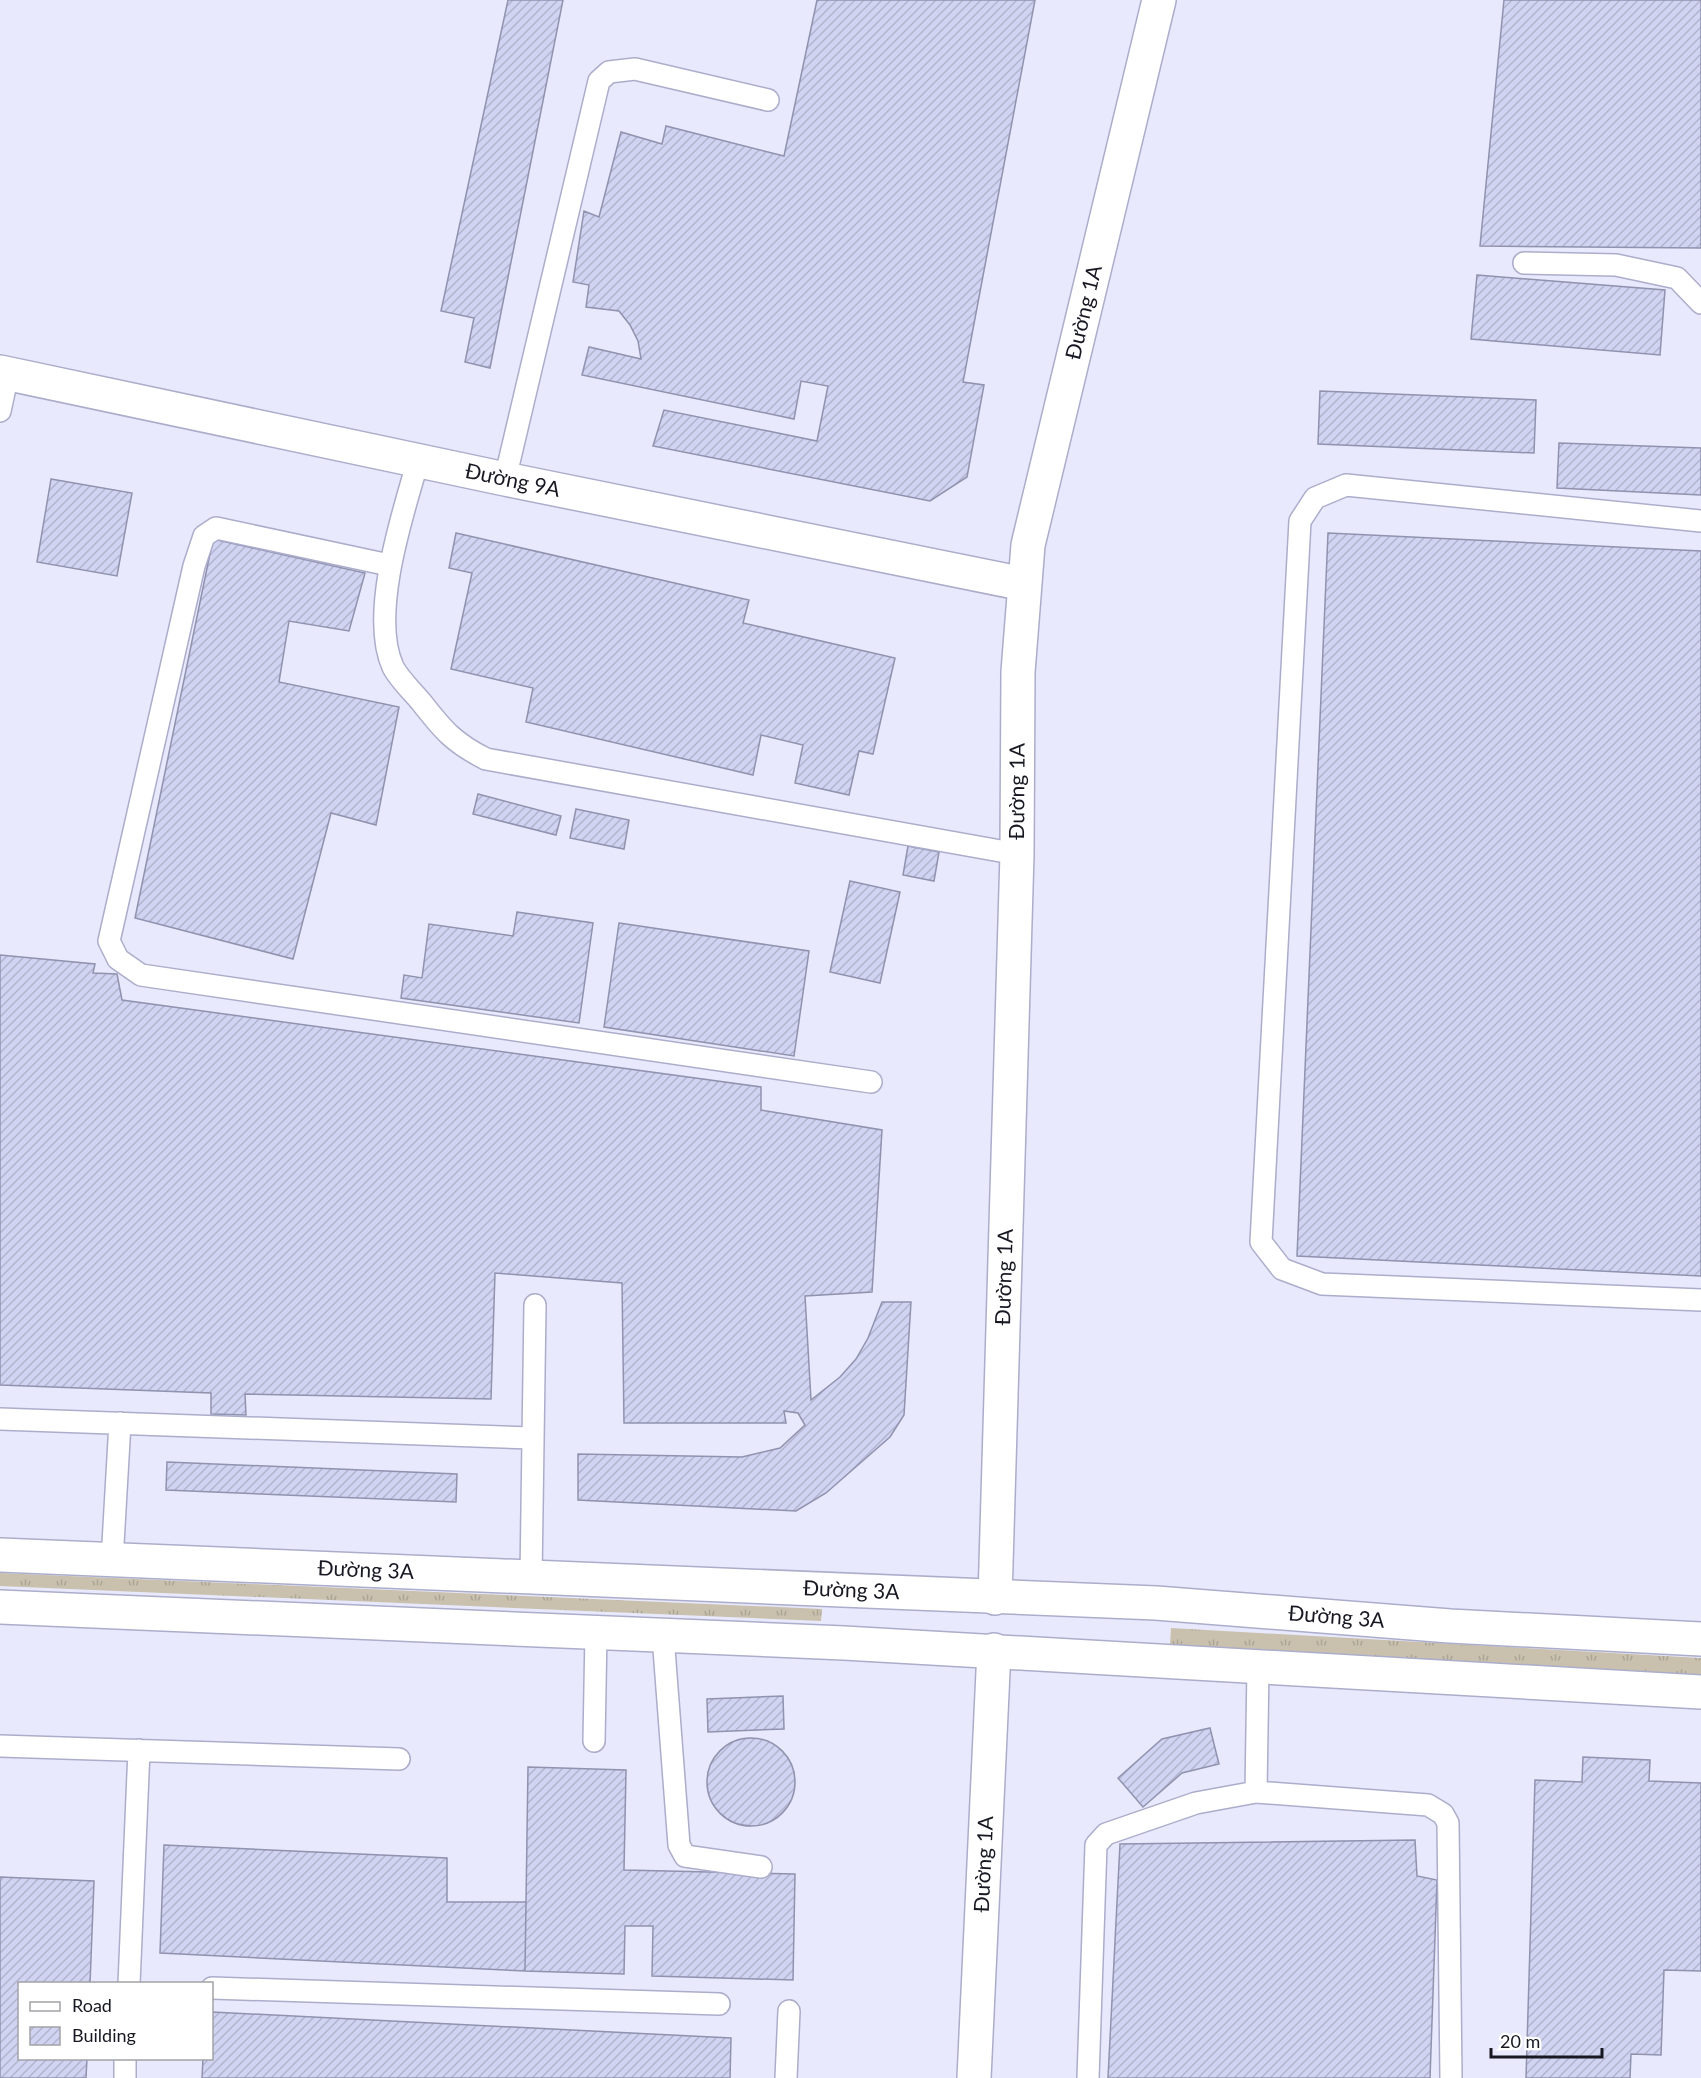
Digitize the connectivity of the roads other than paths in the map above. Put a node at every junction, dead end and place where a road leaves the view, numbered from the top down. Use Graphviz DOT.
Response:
graph roads {
  1 [pos="1159,0"];
  2 [pos="768,100"];
  3 [pos="1524,263"];
  4 [pos="1701,303"];
  5 [pos="4,373"];
  6 [pos="0,411"];
  7 [pos="418,461"];
  8 [pos="505,479"];
  9 [pos="1701,520"];
  10 [pos="389,566"];
  11 [pos="1024,584"];
  12 [pos="1017,854"];
  13 [pos="871,1082"];
  14 [pos="1701,1300"];
  15 [pos="535,1305"];
  16 [pos="0,1419"];
  17 [pos="120,1423"];
  18 [pos="532,1438"];
  19 [pos="0,1555"];
  20 [pos="112,1561"];
  21 [pos="531,1578"];
  22 [pos="995,1598"];
  23 [pos="0,1607"];
  24 [pos="596,1633"];
  25 [pos="663,1636"];
  26 [pos="1701,1640"];
  27 [pos="994,1650"];
  28 [pos="1258,1668"];
  29 [pos="1701,1692"];
  30 [pos="594,1741"];
  31 [pos="0,1746"];
  32 [pos="139,1750"];
  33 [pos="399,1759"];
  34 [pos="1256,1792"];
  35 [pos="761,1867"];
  36 [pos="129,1982"];
  37 [pos="213,1988"];
  38 [pos="719,2004"];
  39 [pos="789,2011"];
  40 [pos="125,2060"];
  41 [pos="125,2078"];
  42 [pos="786,2078"];
  43 [pos="974,2078"];
  44 [pos="1088,2078"];
  45 [pos="1450,2078"];
  1 -- 11 [label="street, Đường 1A"];
  2 -- 8 [label="lane"];
  3 -- 4 [label="lane"];
  5 -- 6 [label="lane"];
  5 -- 7 [label="street, Đường 9A"];
  7 -- 8 [label="street, Đường 9A"];
  7 -- 10 [label="lane"];
  8 -- 11 [label="street, Đường 9A"];
  9 -- 14 [label="lane"];
  10 -- 12 [label="lane"];
  10 -- 13 [label="lane"];
  11 -- 12 [label="street, Đường 1A"];
  12 -- 22 [label="street, Đường 1A"];
  15 -- 18 [label="lane"];
  16 -- 17 [label="lane"];
  17 -- 18 [label="lane"];
  17 -- 20 [label="lane"];
  18 -- 21 [label="lane"];
  19 -- 20 [label="street, Đường 3A"];
  20 -- 21 [label="street, Đường 3A"];
  21 -- 22 [label="street, Đường 3A"];
  22 -- 26 [label="street, Đường 3A"];
  22 -- 27 [label="street, Đường 1A"];
  23 -- 24 [label="street"];
  24 -- 25 [label="street"];
  24 -- 30 [label="lane"];
  25 -- 27 [label="street"];
  25 -- 35 [label="lane"];
  27 -- 28 [label="street"];
  27 -- 43 [label="street, Đường 1A"];
  28 -- 29 [label="street"];
  28 -- 34 [label="lane"];
  31 -- 32 [label="lane"];
  32 -- 33 [label="lane"];
  32 -- 36 [label="lane"];
  34 -- 44 [label="lane"];
  34 -- 45 [label="lane"];
  37 -- 38 [label="lane"];
  39 -- 42 [label="lane"];
  40 -- 41 [label="lane"];
}
